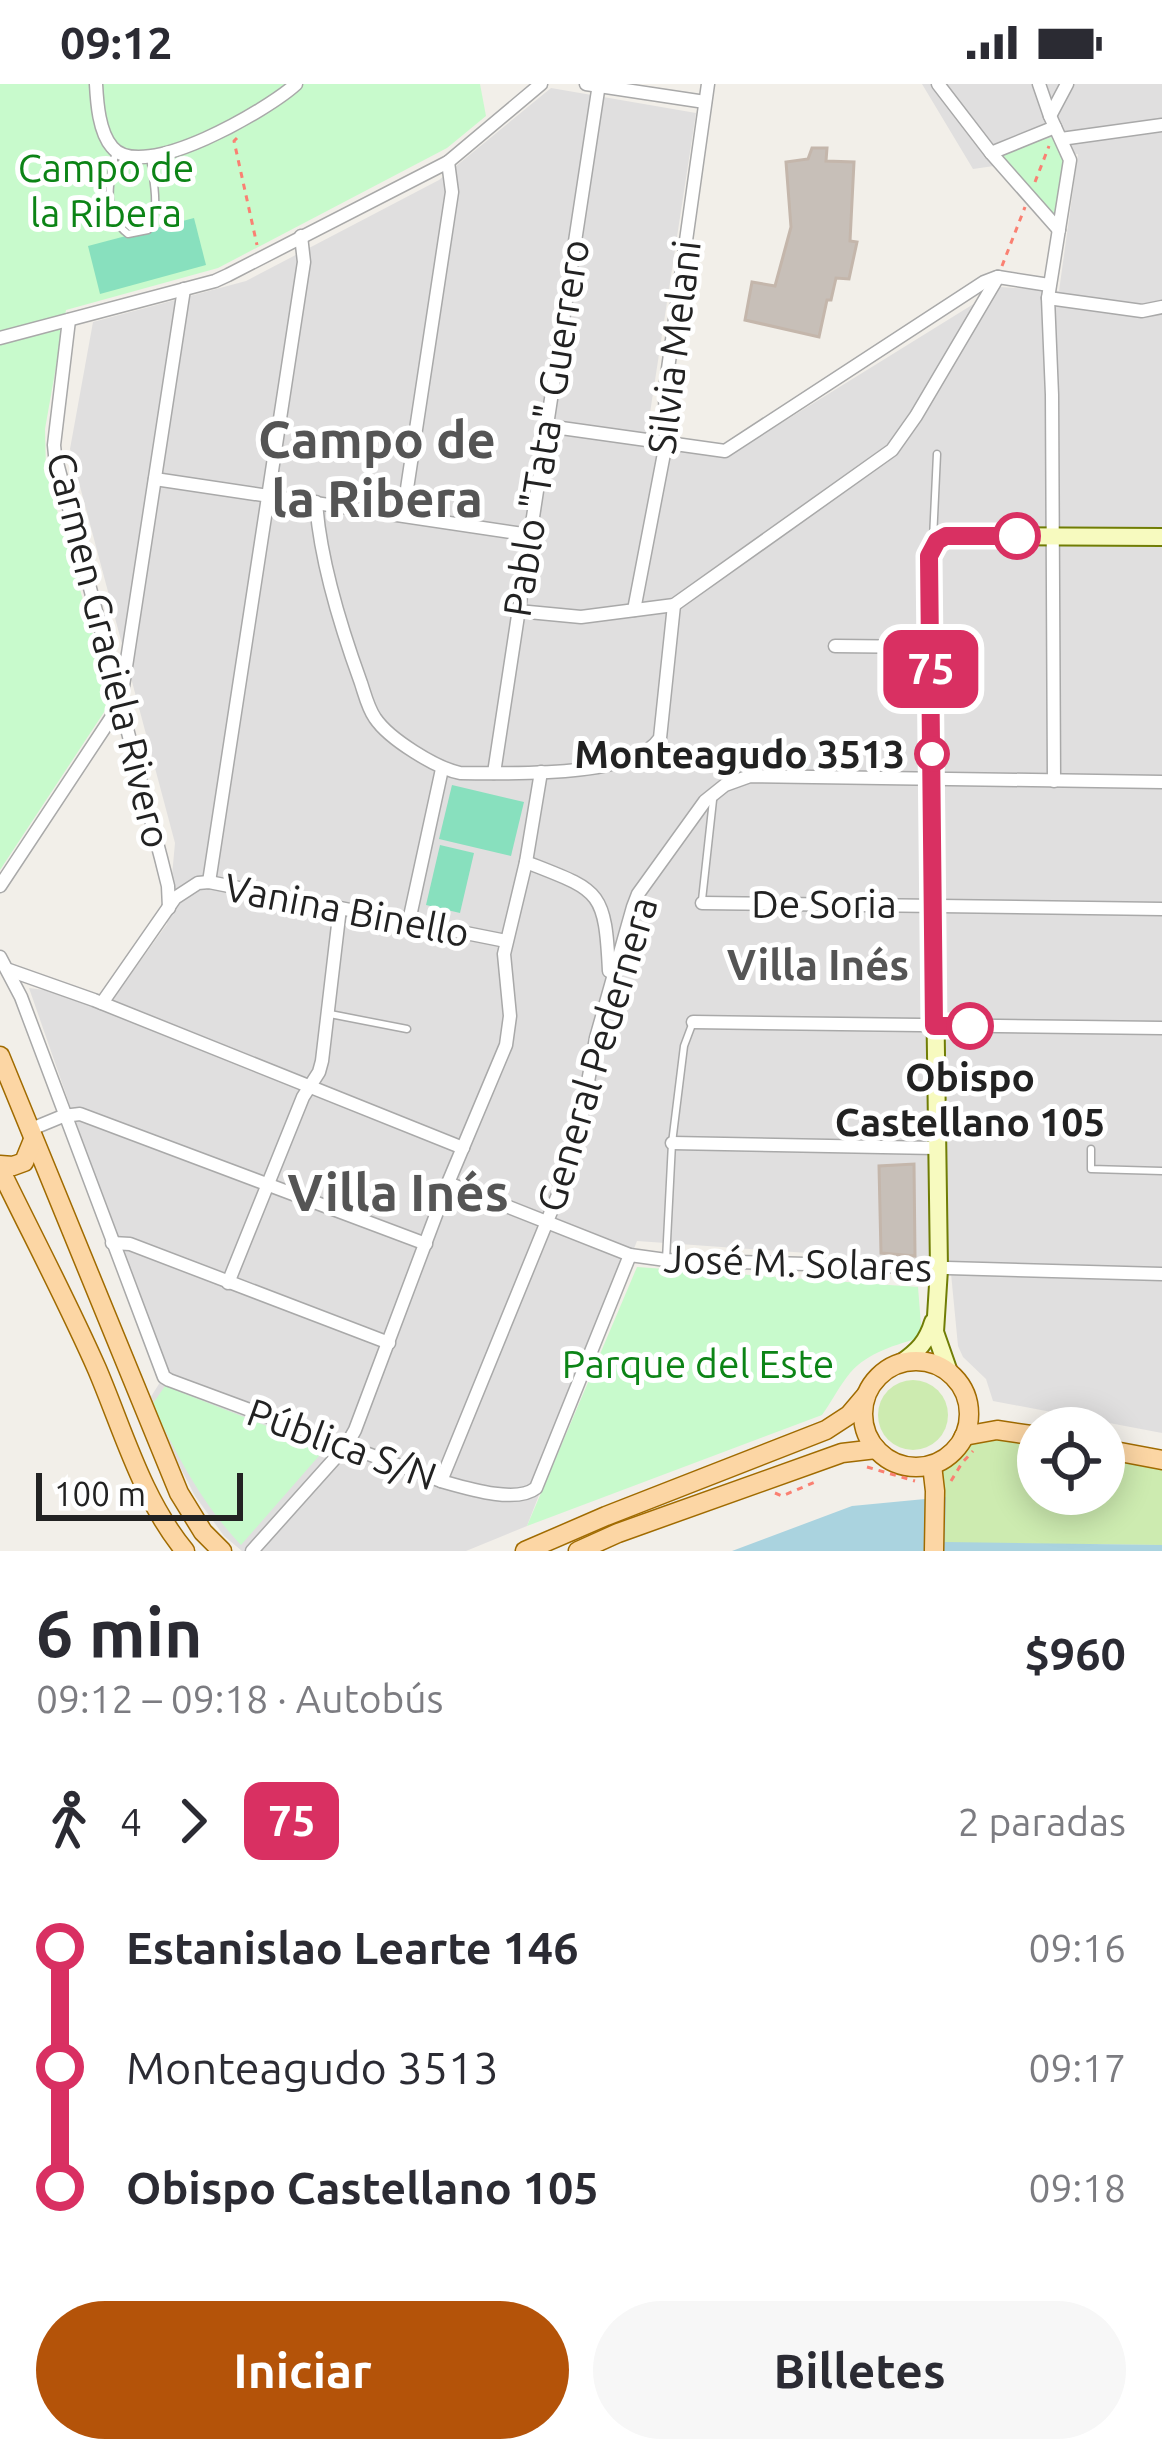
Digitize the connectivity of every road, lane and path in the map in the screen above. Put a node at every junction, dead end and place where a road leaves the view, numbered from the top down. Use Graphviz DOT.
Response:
graph roads {
  1 [pos="96,84"];
  2 [pos="296,84"];
  3 [pos="541,84"];
  4 [pos="708,84"];
  5 [pos="938,84"];
  6 [pos="1039,84"];
  7 [pos="1067,84"];
  8 [pos="595,85"];
  9 [pos="705,102"];
  10 [pos="1162,125"];
  11 [pos="1055,127"];
  12 [pos="246,128"];
  13 [pos="116,150"];
  14 [pos="991,153"];
  15 [pos="150,156"];
  16 [pos="448,162"];
  17 [pos="1058,230"];
  18 [pos="302,236"];
  19 [pos="260,258"];
  20 [pos="998,277"];
  21 [pos="184,289"];
  22 [pos="1048,292"];
  23 [pos="1162,307"];
  24 [pos="69,320"];
  25 [pos="0,338"];
  26 [pos="547,426"];
  27 [pos="666,443"];
  28 [pos="937,454"];
  29 [pos="155,479"];
  30 [pos="269,496"];
  31 [pos="316,502"];
  32 [pos="403,514"];
  33 [pos="530,535"];
  34 [pos="1053,537"];
  35 [pos="1162,537"];
  36 [pos="935,544"];
  37 [pos="674,604"];
  38 [pos="518,610"];
  39 [pos="634,610"];
  40 [pos="133,633"];
  41 [pos="105,640"];
  42 [pos="835,646"];
  43 [pos="931,647"];
  44 [pos="121,699"];
  45 [pos="442,769"];
  46 [pos="541,772"];
  47 [pos="494,773"];
  48 [pos="932,779"];
  49 [pos="1054,781"];
  50 [pos="1162,782"];
  51 [pos="714,791"];
  52 [pos="526,862"];
  53 [pos="164,868"];
  54 [pos="203,882"];
  55 [pos="0,886"];
  56 [pos="702,903"];
  57 [pos="934,904"];
  58 [pos="169,908"];
  59 [pos="340,908"];
  60 [pos="1162,908"];
  61 [pos="409,921"];
  62 [pos="506,941"];
  63 [pos="0,957"];
  64 [pos="9,970"];
  65 [pos="38,978"];
  66 [pos="610,981"];
  67 [pos="21,997"];
  68 [pos="102,1003"];
  69 [pos="327,1013"];
  70 [pos="693,1022"];
  71 [pos="934,1026"];
  72 [pos="1162,1028"];
  73 [pos="406,1029"];
  74 [pos="0,1056"];
  75 [pos="309,1088"];
  76 [pos="63,1116"];
  77 [pos="31,1135"];
  78 [pos="672,1144"];
  79 [pos="463,1148"];
  80 [pos="936,1148"];
  81 [pos="1090,1149"];
  82 [pos="0,1167"];
  83 [pos="1162,1171"];
  84 [pos="448,1184"];
  85 [pos="266,1185"];
  86 [pos="548,1222"];
  87 [pos="112,1243"];
  88 [pos="426,1244"];
  89 [pos="630,1255"];
  90 [pos="666,1260"];
  91 [pos="939,1269"];
  92 [pos="1162,1274"];
  93 [pos="228,1283"];
  94 [pos="935,1316"];
  95 [pos="388,1343"];
  96 [pos="901,1363"];
  97 [pos="949,1372"];
  98 [pos="866,1395"];
  99 [pos="1017,1433"];
  100 [pos="964,1436"];
  101 [pos="346,1446"];
  102 [pos="983,1447"];
  103 [pos="876,1449"];
  104 [pos="1125,1453"];
  105 [pos="1162,1460"];
  106 [pos="932,1465"];
  107 [pos="862,1466"];
  108 [pos="816,1477"];
  109 [pos="441,1481"];
  110 [pos="935,1488"];
  111 [pos="775,1493"];
  112 [pos="185,1551"];
  113 [pos="222,1551"];
  114 [pos="252,1551"];
  115 [pos="525,1551"];
  116 [pos="578,1551"];
  117 [pos="934,1551"];
  1 -- 13 [label="street"];
  2 -- 15 [label="street"];
  3 -- 16 [label="street"];
  4 -- 9 [label="street, Silvia Melani"];
  5 -- 14 [label="street"];
  6 -- 11 [label="street"];
  7 -- 11 [label="street"];
  8 -- 9 [label="street"];
  8 -- 26 [label="street, Pablo \"Tata\" Guerrero"];
  9 -- 27 [label="street, Silvia Melani"];
  10 -- 11 [label="street"];
  11 -- 14 [label="street"];
  11 -- 17 [label="street"];
  12 -- 19 [label="path"];
  13 -- 15 [label="street"];
  13 -- 15 [label="lane"];
  14 -- 17 [label="street"];
  16 -- 18 [label="street"];
  16 -- 32 [label="street"];
  17 -- 22 [label="street"];
  18 -- 19 [label="street"];
  18 -- 30 [label="street"];
  19 -- 21 [label="street"];
  20 -- 22 [label="street"];
  20 -- 27 [label="street"];
  20 -- 37 [label="street"];
  21 -- 24 [label="street"];
  21 -- 29 [label="street"];
  22 -- 23 [label="street"];
  22 -- 34 [label="street"];
  24 -- 25 [label="street"];
  24 -- 41 [label="street, Carmen Graciela Rivero"];
  26 -- 27 [label="street"];
  26 -- 33 [label="street, Pablo \"Tata\" Guerrero"];
  27 -- 39 [label="street, Silvia Melani"];
  28 -- 36 [label="lane"];
  29 -- 30 [label="street"];
  29 -- 40 [label="street"];
  30 -- 31 [label="street"];
  30 -- 54 [label="street"];
  31 -- 32 [label="street"];
  31 -- 45 [label="street"];
  32 -- 33 [label="street"];
  33 -- 38 [label="street, Pablo \"Tata\" Guerrero"];
  34 -- 35 [label="street"];
  34 -- 36 [label="street"];
  34 -- 49 [label="street"];
  36 -- 43 [label="street"];
  37 -- 39 [label="street"];
  37 -- 46 [label="street"];
  38 -- 39 [label="street"];
  38 -- 47 [label="street, Pablo \"Tata\" Guerrero"];
  40 -- 41 [label="street"];
  40 -- 44 [label="street"];
  41 -- 44 [label="street, Carmen Graciela Rivero"];
  42 -- 43 [label="street"];
  43 -- 48 [label="street"];
  44 -- 53 [label="street, Carmen Graciela Rivero"];
  44 -- 55 [label="street"];
  45 -- 47 [label="street"];
  45 -- 61 [label="street"];
  46 -- 47 [label="street"];
  46 -- 52 [label="street"];
  48 -- 49 [label="street"];
  48 -- 51 [label="street"];
  48 -- 57 [label="street"];
  49 -- 50 [label="street"];
  51 -- 56 [label="lane"];
  51 -- 66 [label="street, General Pedernera"];
  52 -- 62 [label="street"];
  52 -- 66 [label="street"];
  53 -- 54 [label="street"];
  53 -- 58 [label="street, Carmen Graciela Rivero"];
  54 -- 58 [label="street, Vanina Binello"];
  54 -- 59 [label="street, Vanina Binello"];
  56 -- 57 [label="street, De Soria"];
  57 -- 60 [label="street, De Soria"];
  57 -- 71 [label="street"];
  58 -- 68 [label="street, Vanina Binello"];
  59 -- 61 [label="street, Vanina Binello"];
  59 -- 69 [label="street"];
  61 -- 62 [label="street, Vanina Binello"];
  62 -- 79 [label="street"];
  63 -- 64 [label="street"];
  64 -- 65 [label="street"];
  64 -- 67 [label="street"];
  65 -- 67 [label="street"];
  65 -- 68 [label="street"];
  66 -- 86 [label="street, General Pedernera"];
  67 -- 76 [label="street"];
  68 -- 75 [label="street"];
  69 -- 73 [label="lane"];
  69 -- 75 [label="street"];
  70 -- 71 [label="street"];
  70 -- 78 [label="lane"];
  71 -- 72 [label="street"];
  71 -- 80 [label="street"];
  74 -- 77 [label="main road"];
  75 -- 79 [label="street"];
  75 -- 85 [label="street"];
  76 -- 77 [label="street"];
  76 -- 85 [label="street"];
  76 -- 87 [label="street"];
  77 -- 82 [label="main road"];
  77 -- 113 [label="main road"];
  78 -- 80 [label="street"];
  78 -- 90 [label="lane"];
  79 -- 84 [label="street"];
  80 -- 91 [label="street"];
  81 -- 83 [label="lane"];
  82 -- 112 [label="main road"];
  84 -- 86 [label="street, José M. Solares"];
  84 -- 88 [label="street"];
  85 -- 88 [label="street"];
  85 -- 93 [label="street"];
  86 -- 89 [label="street, José M. Solares"];
  86 -- 109 [label="street, General Pedernera"];
  87 -- 93 [label="street"];
  87 -- 101 [label="street, Pública S/N"];
  88 -- 95 [label="street"];
  89 -- 90 [label="street, José M. Solares"];
  89 -- 109 [label="street, Pública S/N"];
  90 -- 91 [label="street, José M. Solares"];
  91 -- 92 [label="street, José M. Solares"];
  91 -- 94 [label="street"];
  93 -- 95 [label="street"];
  94 -- 96 [label="street"];
  94 -- 97 [label="street"];
  95 -- 101 [label="street"];
  96 -- 97 [label="main road"];
  96 -- 98 [label="main road"];
  97 -- 100 [label="main road"];
  98 -- 103 [label="main road"];
  98 -- 115 [label="main road"];
  99 -- 100 [label="main road"];
  100 -- 106 [label="main road"];
  101 -- 109 [label="street, Pública S/N"];
  101 -- 114 [label="street"];
  102 -- 110 [label="path"];
  103 -- 106 [label="main road"];
  103 -- 116 [label="main road"];
  104 -- 105 [label="main road"];
  106 -- 110 [label="main road"];
  107 -- 110 [label="path"];
  108 -- 111 [label="path"];
  110 -- 117 [label="main road"];
}
